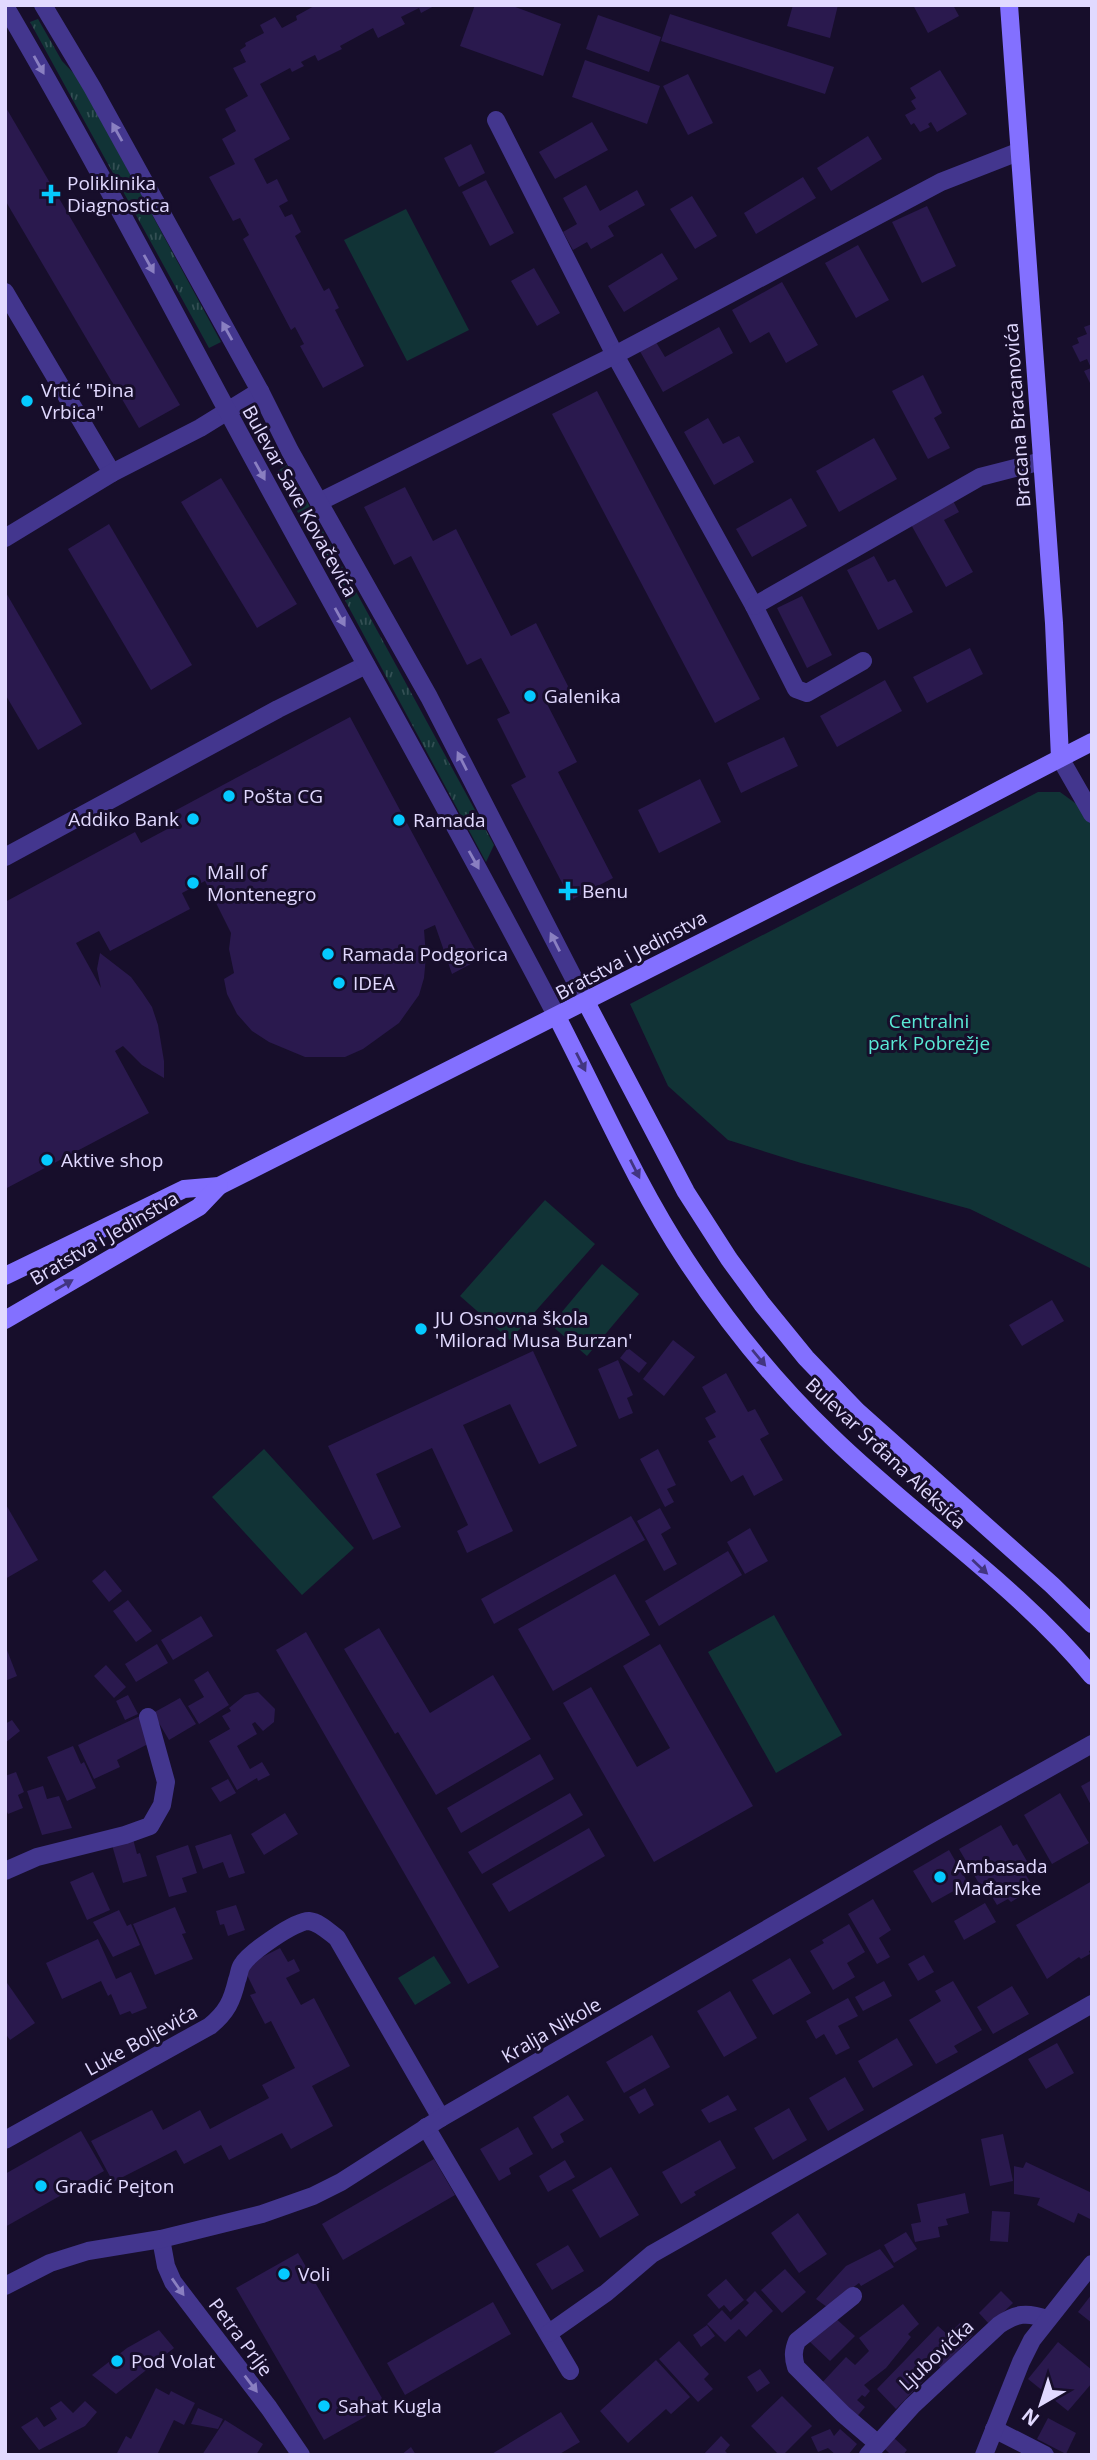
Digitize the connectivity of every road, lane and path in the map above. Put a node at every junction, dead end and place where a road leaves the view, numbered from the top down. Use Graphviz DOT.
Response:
graph roads {
  1 [pos="43,5"];
  2 [pos="1009,5"];
  3 [pos="5,6"];
  4 [pos="496,120"];
  5 [pos="1018,152"];
  6 [pos="5,292"];
  7 [pos="615,355"];
  8 [pos="260,391"];
  9 [pos="227,411"];
  10 [pos="1042,461"];
  11 [pos="112,473"];
  12 [pos="319,502"];
  13 [pos="5,538"];
  14 [pos="754,606"];
  15 [pos="863,661"];
  16 [pos="366,665"];
  17 [pos="1092,743"];
  18 [pos="1060,758"];
  19 [pos="1092,814"];
  20 [pos="5,857"];
  21 [pos="586,1002"];
  22 [pos="557,1017"];
  23 [pos="225,1183"];
  24 [pos="5,1276"];
  25 [pos="5,1321"];
  26 [pos="1092,1624"];
  27 [pos="1092,1676"];
  28 [pos="148,1717"];
  29 [pos="1092,1744"];
  30 [pos="5,1871"];
  31 [pos="1092,2004"];
  32 [pos="433,2123"];
  33 [pos="5,2140"];
  34 [pos="161,2239"];
  35 [pos="1092,2264"];
  36 [pos="5,2286"];
  37 [pos="853,2296"];
  38 [pos="1047,2319"];
  39 [pos="549,2333"];
  40 [pos="570,2371"];
  41 [pos="994,2429"];
  42 [pos="872,2449"];
  43 [pos="301,2455"];
  44 [pos="984,2455"];
  45 [pos="1045,2455"];
  8 -- 1 [label="street, Bulevar Save Kovačevića, one-way"];
  2 -- 5 [label="main road, Bracana Bracanovića"];
  3 -- 9 [label="street, Bulevar Save Kovačevića, one-way"];
  4 -- 7 [label="street"];
  5 -- 7 [label="street"];
  5 -- 10 [label="main road, Bracana Bracanovića"];
  6 -- 11 [label="street"];
  7 -- 12 [label="street"];
  7 -- 14 [label="street"];
  8 -- 9 [label="street"];
  8 -- 12 [label="street, Bulevar Save Kovačevića"];
  9 -- 11 [label="street"];
  9 -- 16 [label="street, Bulevar Save Kovačevića, one-way"];
  10 -- 14 [label="street"];
  10 -- 18 [label="main road, Bracana Bracanovića"];
  11 -- 13 [label="street"];
  21 -- 12 [label="street, Bulevar Save Kovačevića, one-way"];
  14 -- 15 [label="street"];
  16 -- 20 [label="street"];
  16 -- 22 [label="street, Bulevar Save Kovačevića, one-way"];
  17 -- 18 [label="main road, Bratstva i Jedinstva"];
  18 -- 19 [label="street, Bracana Bracanovića"];
  18 -- 21 [label="main road, Bratstva i Jedinstva"];
  21 -- 22 [label="main road, Bratstva i Jedinstva"];
  21 -- 26 [label="main road, Bulevar Srđana Aleksića"];
  22 -- 23 [label="main road, Bratstva i Jedinstva"];
  22 -- 27 [label="main road, Bulevar Srđana Aleksića, one-way"];
  23 -- 24 [label="main road, Bratstva i Jedinstva"];
  25 -- 23 [label="main road, Bratstva i Jedinstva, one-way"];
  28 -- 30 [label="street"];
  29 -- 32 [label="street, Kralja Nikole"];
  31 -- 39 [label="street"];
  32 -- 33 [label="street, Luke Boljevića"];
  32 -- 34 [label="street, Kralja Nikole"];
  32 -- 39 [label="street"];
  34 -- 36 [label="street, Kralja Nikole"];
  34 -- 43 [label="street, Petra Prlje, one-way"];
  35 -- 38 [label="street"];
  37 -- 42 [label="street"];
  38 -- 41 [label="street"];
  38 -- 42 [label="street, Ljubovićka"];
  39 -- 40 [label="street"];
  41 -- 44 [label="street"];
  41 -- 45 [label="street"];
}
